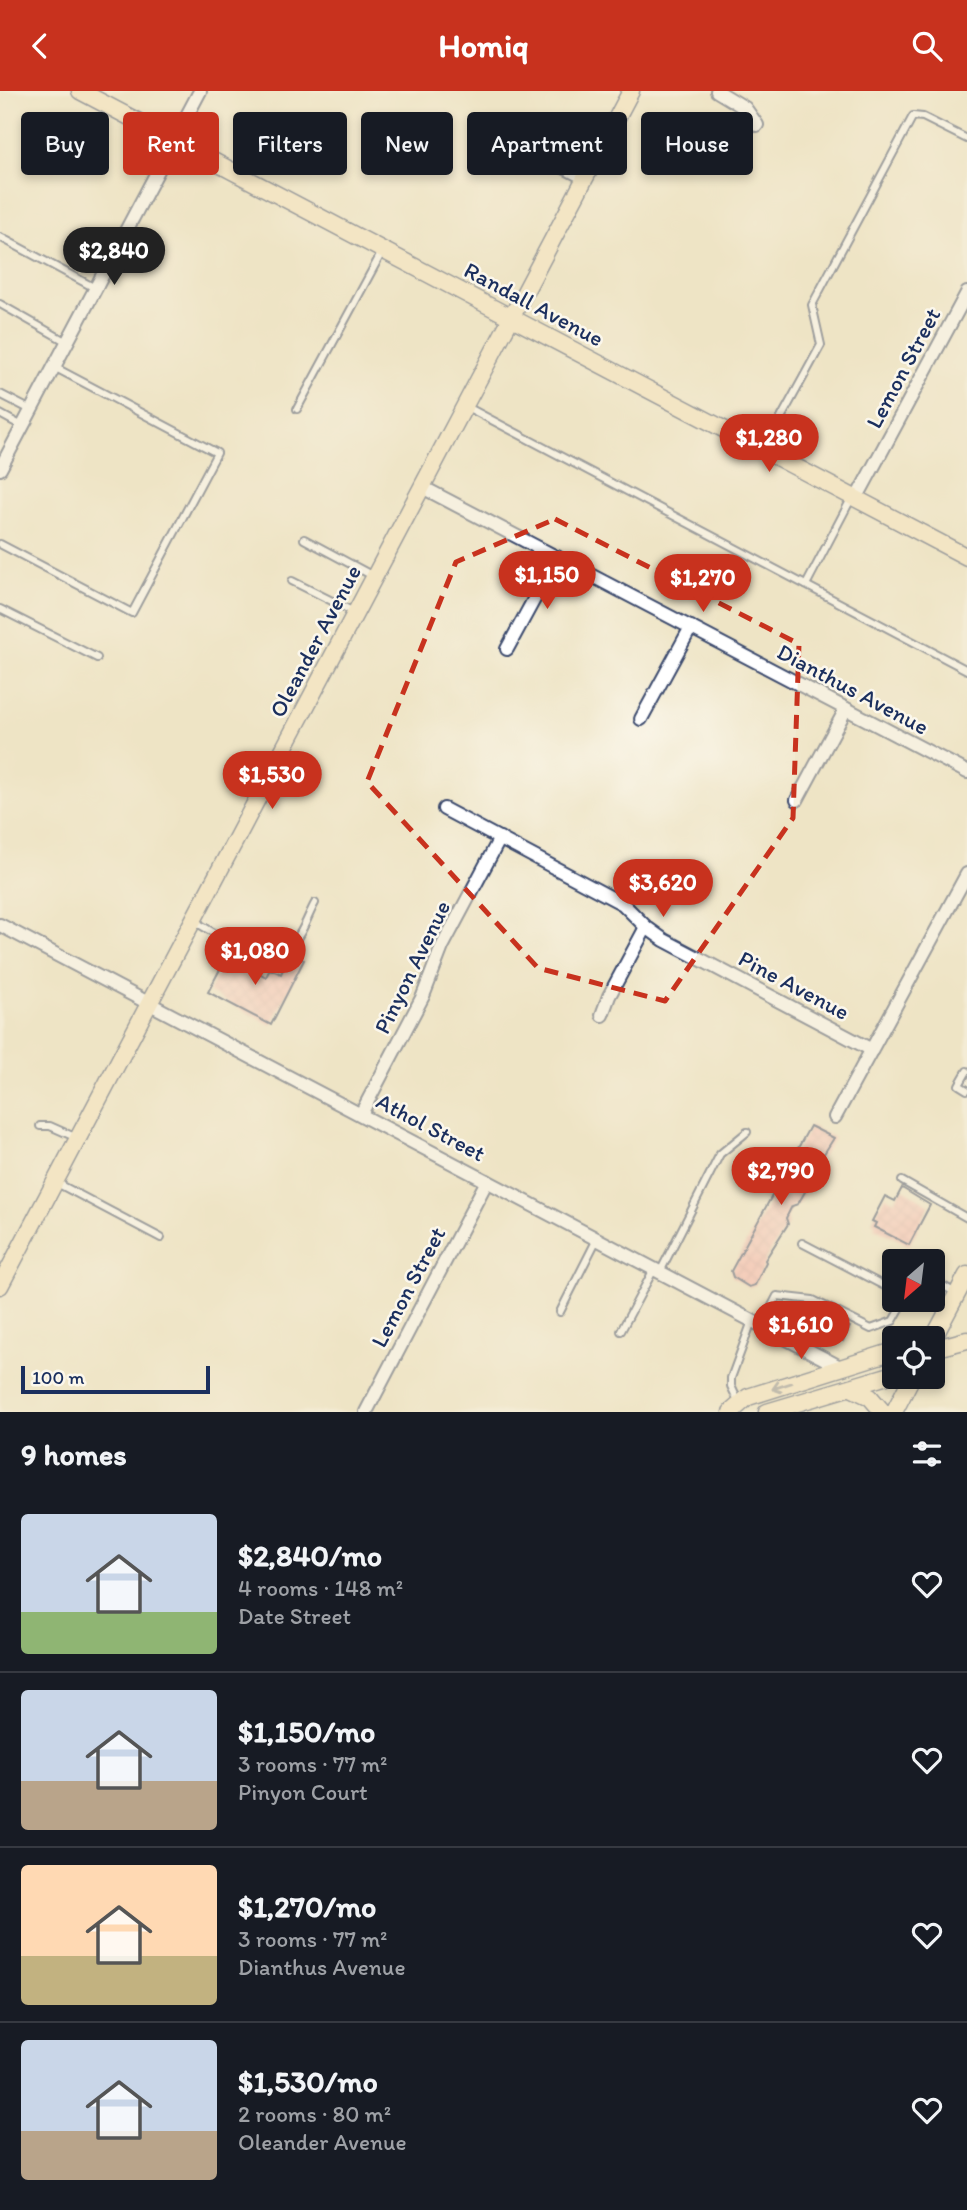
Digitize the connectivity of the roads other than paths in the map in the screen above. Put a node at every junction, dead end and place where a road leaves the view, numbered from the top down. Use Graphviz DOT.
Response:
graph roads {
  1 [pos="80,91"];
  2 [pos="200,91"];
  3 [pos="631,91"];
  4 [pos="717,91"];
  5 [pos="189,112"];
  6 [pos="123,113"];
  7 [pos="757,125"];
  8 [pos="967,139"];
  9 [pos="219,164"];
  10 [pos="155,175"];
  11 [pos="579,175"];
  12 [pos="585,178"];
  13 [pos="0,237"];
  14 [pos="383,250"];
  15 [pos="95,288"];
  16 [pos="967,293"];
  17 [pos="0,304"];
  18 [pos="511,319"];
  19 [pos="67,342"];
  20 [pos="54,367"];
  21 [pos="0,394"];
  22 [pos="465,406"];
  23 [pos="297,408"];
  24 [pos="31,410"];
  25 [pos="0,414"];
  26 [pos="22,426"];
  27 [pos="763,450"];
  28 [pos="0,469"];
  29 [pos="422,487"];
  30 [pos="854,498"];
  31 [pos="304,539"];
  32 [pos="0,544"];
  33 [pos="557,557"];
  34 [pos="967,557"];
  35 [pos="375,576"];
  36 [pos="292,581"];
  37 [pos="806,585"];
  38 [pos="0,609"];
  39 [pos="356,613"];
  40 [pos="691,627"];
  41 [pos="507,649"];
  42 [pos="97,658"];
  43 [pos="967,670"];
  44 [pos="846,709"];
  45 [pos="641,719"];
  46 [pos="967,772"];
  47 [pos="797,800"];
  48 [pos="444,809"];
  49 [pos="500,838"];
  50 [pos="967,874"];
  51 [pos="315,903"];
  52 [pos="193,921"];
  53 [pos="0,925"];
  54 [pos="646,927"];
  55 [pos="150,1003"];
  56 [pos="602,1015"];
  57 [pos="872,1050"];
  58 [pos="967,1071"];
  59 [pos="967,1090"];
  60 [pos="361,1114"];
  61 [pos="835,1117"];
  62 [pos="40,1126"];
  63 [pos="747,1132"];
  64 [pos="78,1139"];
  65 [pos="487,1181"];
  66 [pos="902,1181"];
  67 [pos="55,1182"];
  68 [pos="967,1218"];
  69 [pos="161,1238"];
  70 [pos="597,1239"];
  71 [pos="802,1243"];
  72 [pos="657,1270"];
  73 [pos="945,1282"];
  74 [pos="882,1285"];
  75 [pos="0,1286"];
  76 [pos="963,1286"];
  77 [pos="560,1313"];
  78 [pos="898,1313"];
  79 [pos="757,1323"];
  80 [pos="940,1326"];
  81 [pos="621,1331"];
  82 [pos="967,1340"];
  83 [pos="945,1346"];
  84 [pos="882,1355"];
  85 [pos="842,1367"];
  86 [pos="882,1378"];
  87 [pos="851,1388"];
  88 [pos="906,1389"];
  89 [pos="735,1408"];
  90 [pos="366,1412"];
  91 [pos="768,1412"];
  92 [pos="884,1412"];
  93 [pos="894,1412"];
  1 -- 6 [label="street, Randall Avenue"];
  2 -- 5 [label="street"];
  3 -- 12 [label="street, Oleander Avenue"];
  4 -- 7 [label="street"];
  8 -- 27 [label="lane"];
  9 -- 14 [label="street, Randall Avenue"];
  10 -- 15 [label="street"];
  11 -- 12 [label="street"];
  12 -- 18 [label="street, Oleander Avenue"];
  13 -- 15 [label="lane"];
  14 -- 18 [label="street, Randall Avenue"];
  14 -- 23 [label="lane"];
  15 -- 19 [label="street"];
  16 -- 30 [label="street, Lemon Street"];
  17 -- 19 [label="lane"];
  18 -- 22 [label="street, Oleander Avenue"];
  18 -- 27 [label="street, Randall Avenue"];
  19 -- 20 [label="street"];
  20 -- 24 [label="street"];
  20 -- 32 [label="lane"];
  21 -- 24 [label="lane"];
  22 -- 29 [label="street, Oleander Avenue"];
  22 -- 37 [label="lane"];
  24 -- 26 [label="street"];
  25 -- 26 [label="lane"];
  26 -- 28 [label="street"];
  27 -- 30 [label="street, Randall Avenue"];
  29 -- 33 [label="street, Dianthus Avenue"];
  29 -- 35 [label="street, Oleander Avenue"];
  30 -- 34 [label="street, Randall Avenue"];
  30 -- 37 [label="lane"];
  31 -- 35 [label="lane"];
  33 -- 40 [label="street, Dianthus Avenue"];
  33 -- 41 [label="street"];
  35 -- 39 [label="street, Oleander Avenue"];
  36 -- 39 [label="lane"];
  37 -- 43 [label="lane"];
  38 -- 42 [label="lane"];
  39 -- 52 [label="street, Oleander Avenue"];
  40 -- 44 [label="street, Dianthus Avenue"];
  40 -- 45 [label="street"];
  44 -- 46 [label="street, Dianthus Avenue"];
  44 -- 47 [label="street"];
  48 -- 49 [label="street, Pine Avenue"];
  49 -- 54 [label="street, Pine Avenue"];
  49 -- 60 [label="street, Pinyon Avenue"];
  50 -- 57 [label="street"];
  51 -- 52 [label="lane"];
  52 -- 55 [label="street, Oleander Avenue"];
  53 -- 55 [label="street, Athol Street"];
  54 -- 56 [label="street"];
  54 -- 57 [label="street, Pine Avenue"];
  55 -- 60 [label="street, Athol Street"];
  55 -- 64 [label="street, Oleander Avenue"];
  57 -- 61 [label="street"];
  58 -- 59 [label="lane"];
  60 -- 65 [label="street, Athol Street"];
  62 -- 64 [label="lane"];
  63 -- 72 [label="lane"];
  64 -- 67 [label="street, Oleander Avenue"];
  65 -- 70 [label="street, Athol Street"];
  65 -- 90 [label="street, Lemon Street"];
  66 -- 68 [label="lane"];
  67 -- 69 [label="lane"];
  67 -- 75 [label="street, Oleander Avenue"];
  70 -- 72 [label="street, Athol Street"];
  70 -- 77 [label="lane"];
  71 -- 74 [label="lane"];
  72 -- 79 [label="street, Athol Street"];
  72 -- 81 [label="lane"];
  73 -- 76 [label="lane"];
  76 -- 80 [label="street"];
  78 -- 79 [label="lane"];
  79 -- 85 [label="street, Athol Street"];
  79 -- 89 [label="lane"];
  82 -- 83 [label="street"];
  84 -- 85 [label="street"];
  85 -- 89 [label="street, one-way"];
  86 -- 87 [label="street"];
  87 -- 91 [label="street"];
  87 -- 92 [label="street"];
  88 -- 93 [label="street"];
}
